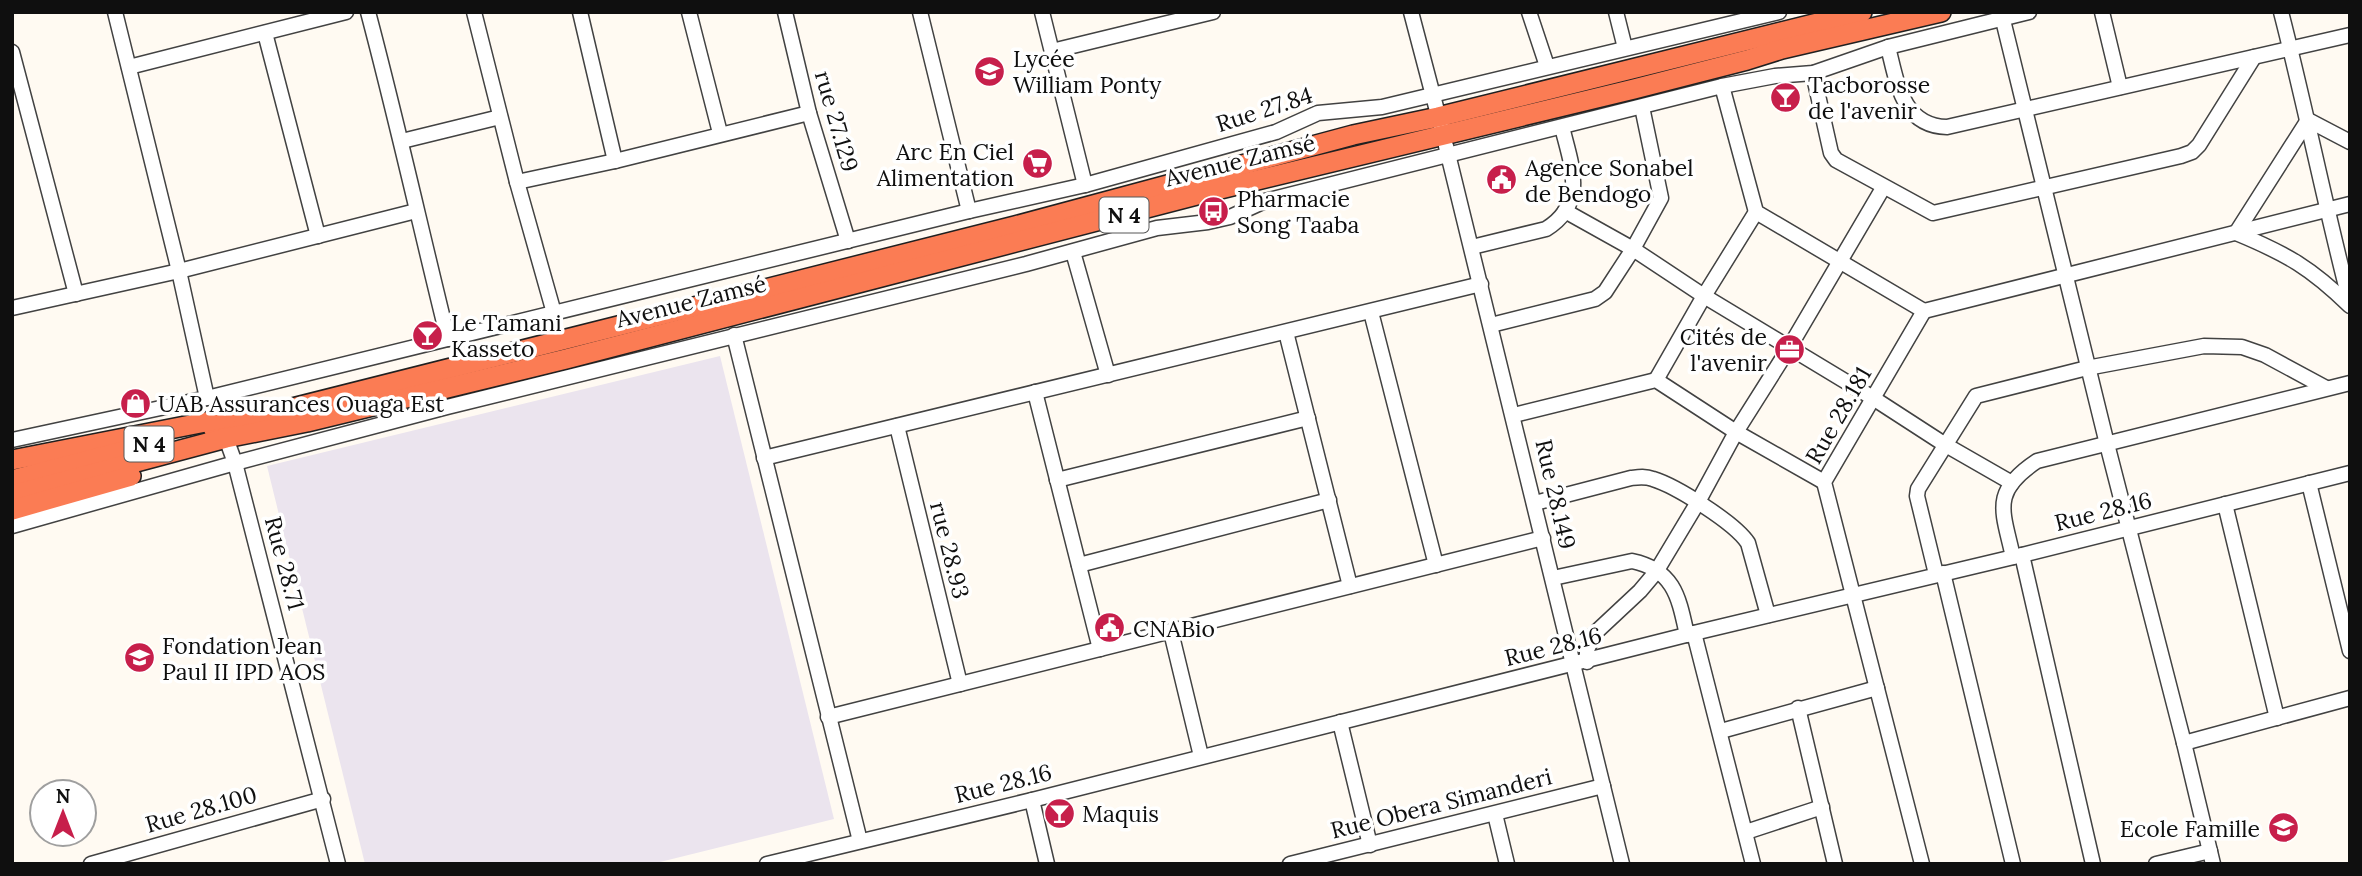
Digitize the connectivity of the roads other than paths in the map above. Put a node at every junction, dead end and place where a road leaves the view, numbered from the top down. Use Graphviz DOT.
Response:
graph roads {
  1 [pos="115,12"];
  2 [pos="346,12"];
  3 [pos="368,12"];
  4 [pos="474,12"];
  5 [pos="580,12"];
  6 [pos="689,12"];
  7 [pos="785,12"];
  8 [pos="920,12"];
  9 [pos="1042,12"];
  10 [pos="1153,12"];
  11 [pos="1213,12"];
  12 [pos="1411,12"];
  13 [pos="1528,12"];
  14 [pos="1616,12"];
  15 [pos="1705,12"];
  16 [pos="1779,12"];
  17 [pos="1862,12"];
  18 [pos="1941,12"];
  19 [pos="2029,12"];
  20 [pos="2102,12"];
  21 [pos="2281,12"];
  22 [pos="2002,15"];
  23 [pos="1157,27"];
  24 [pos="1708,28"];
  25 [pos="265,33"];
  26 [pos="2346,39"];
  27 [pos="1888,47"];
  28 [pos="1625,48"];
  29 [pos="2290,48"];
  30 [pos="1052,51"];
  31 [pos="12,52"];
  32 [pos="2253,57"];
  33 [pos="1547,66"];
  34 [pos="129,67"];
  35 [pos="1813,73"];
  36 [pos="1722,86"];
  37 [pos="2120,88"];
  38 [pos="1432,95"];
  39 [pos="1642,107"];
  40 [pos="2025,109"];
  41 [pos="809,113"];
  42 [pos="500,117"];
  43 [pos="2308,120"];
  44 [pos="1562,127"];
  45 [pos="720,134"];
  46 [pos="1443,136"];
  47 [pos="402,141"];
  48 [pos="2350,142"];
  49 [pos="615,161"];
  50 [pos="517,182"];
  51 [pos="1086,185"];
  52 [pos="2045,187"];
  53 [pos="1883,188"];
  54 [pos="2350,204"];
  55 [pos="416,211"];
  56 [pos="969,211"];
  57 [pos="1565,211"];
  58 [pos="2326,211"];
  59 [pos="1756,212"];
  60 [pos="2236,233"];
  61 [pos="318,236"];
  62 [pos="848,241"];
  63 [pos="1472,247"];
  64 [pos="1633,250"];
  65 [pos="1073,252"];
  66 [pos="1839,261"];
  67 [pos="178,271"];
  68 [pos="2066,275"];
  69 [pos="1481,284"];
  70 [pos="76,294"];
  71 [pos="1704,296"];
  72 [pos="2350,304"];
  73 [pos="12,308"];
  74 [pos="1924,311"];
  75 [pos="1371,312"];
  76 [pos="554,313"];
  77 [pos="1491,326"];
  78 [pos="1286,332"];
  79 [pos="734,335"];
  80 [pos="448,339"];
  81 [pos="1789,348"];
  82 [pos="2088,368"];
  83 [pos="1108,375"];
  84 [pos="1656,380"];
  85 [pos="2350,383"];
  86 [pos="2326,388"];
  87 [pos="1035,392"];
  88 [pos="207,398"];
  89 [pos="1873,398"];
  90 [pos="299,412"];
  91 [pos="1514,415"];
  92 [pos="1308,418"];
  93 [pos="897,426"];
  94 [pos="1736,432"];
  95 [pos="226,438"];
  96 [pos="12,440"];
  97 [pos="1944,444"];
  98 [pos="2106,444"];
  99 [pos="764,458"];
  100 [pos="12,460"];
  101 [pos="234,463"];
  102 [pos="2350,473"];
  103 [pos="12,480"];
  104 [pos="1057,480"];
  105 [pos="1824,482"];
  106 [pos="2012,483"];
  107 [pos="2309,483"];
  108 [pos="12,495"];
  109 [pos="1329,500"];
  110 [pos="1698,502"];
  111 [pos="1535,503"];
  112 [pos="2225,504"];
  113 [pos="12,510"];
  114 [pos="12,526"];
  115 [pos="2128,529"];
  116 [pos="1542,538"];
  117 [pos="2017,556"];
  118 [pos="1079,565"];
  119 [pos="1436,565"];
  120 [pos="1656,572"];
  121 [pos="1940,573"];
  122 [pos="1553,578"];
  123 [pos="1350,586"];
  124 [pos="1853,594"];
  125 [pos="1768,615"];
  126 [pos="1171,632"];
  127 [pos="1691,634"];
  128 [pos="1100,649"];
  129 [pos="2350,651"];
  130 [pos="1580,663"];
  131 [pos="960,684"];
  132 [pos="1877,688"];
  133 [pos="2350,698"];
  134 [pos="1798,708"];
  135 [pos="828,718"];
  136 [pos="2277,718"];
  137 [pos="1340,722"];
  138 [pos="1721,731"];
  139 [pos="2184,743"];
  140 [pos="1201,756"];
  141 [pos="1603,786"];
  142 [pos="323,799"];
  143 [pos="1032,800"];
  144 [pos="1822,807"];
  145 [pos="1495,814"];
  146 [pos="1746,832"];
  147 [pos="860,841"];
  148 [pos="1370,845"];
  149 [pos="2211,858"];
  150 [pos="91,864"];
  151 [pos="338,864"];
  152 [pos="767,864"];
  153 [pos="1047,864"];
  154 [pos="1290,864"];
  155 [pos="1507,864"];
  156 [pos="1622,864"];
  157 [pos="1753,864"];
  158 [pos="1835,864"];
  159 [pos="1923,864"];
  160 [pos="2013,864"];
  161 [pos="2093,864"];
  162 [pos="2156,864"];
  1 -- 34 [label="street"];
  2 -- 25 [label="street"];
  3 -- 47 [label="street"];
  4 -- 42 [label="street"];
  5 -- 49 [label="street"];
  6 -- 45 [label="street"];
  7 -- 41 [label="street, rue 27.129"];
  8 -- 56 [label="street"];
  9 -- 30 [label="street"];
  10 -- 23 [label="street"];
  11 -- 23 [label="street"];
  12 -- 38 [label="street, Rue 28.149"];
  13 -- 33 [label="street"];
  14 -- 28 [label="street"];
  15 -- 24 [label="street"];
  16 -- 24 [label="street, Rue 27.84"];
  17 -- 46 [label="highway, Avenue Zamsé / N 4"];
  18 -- 46 [label="highway, Avenue Zamsé / N 4"];
  19 -- 22 [label="street"];
  20 -- 37 [label="street"];
  21 -- 29 [label="street"];
  22 -- 27 [label="street"];
  22 -- 40 [label="street"];
  23 -- 30 [label="street"];
  24 -- 28 [label="street, Rue 27.84"];
  25 -- 34 [label="street"];
  25 -- 61 [label="street"];
  26 -- 29 [label="street"];
  27 -- 35 [label="street"];
  27 -- 40 [label="street"];
  28 -- 33 [label="street, Rue 27.84"];
  29 -- 32 [label="street"];
  29 -- 43 [label="street"];
  30 -- 51 [label="street"];
  31 -- 70 [label="street"];
  32 -- 37 [label="street"];
  32 -- 52 [label="street"];
  33 -- 38 [label="street, Rue 27.84"];
  34 -- 67 [label="street"];
  35 -- 36 [label="street"];
  35 -- 53 [label="street"];
  36 -- 39 [label="street"];
  36 -- 59 [label="street"];
  37 -- 40 [label="street"];
  38 -- 46 [label="street, Rue 28.149"];
  38 -- 51 [label="street, Rue 27.84"];
  39 -- 44 [label="street"];
  39 -- 64 [label="street"];
  40 -- 52 [label="street"];
  41 -- 45 [label="street"];
  41 -- 62 [label="street, rue 27.129"];
  42 -- 47 [label="street"];
  42 -- 50 [label="street"];
  43 -- 48 [label="street"];
  43 -- 58 [label="street"];
  43 -- 60 [label="street"];
  44 -- 46 [label="street"];
  44 -- 57 [label="street"];
  45 -- 49 [label="street"];
  46 -- 63 [label="street, Rue 28.149"];
  46 -- 65 [label="street"];
  46 -- 90 [label="highway, Avenue Zamsé / N 4"];
  47 -- 55 [label="street"];
  49 -- 50 [label="street"];
  50 -- 76 [label="street"];
  51 -- 56 [label="street, Rue 27.84"];
  52 -- 53 [label="street"];
  52 -- 68 [label="street"];
  53 -- 66 [label="street"];
  54 -- 58 [label="street"];
  55 -- 61 [label="street"];
  55 -- 80 [label="street"];
  56 -- 62 [label="street, Rue 27.84"];
  57 -- 63 [label="street"];
  57 -- 64 [label="street"];
  58 -- 60 [label="street"];
  58 -- 72 [label="street"];
  59 -- 66 [label="street"];
  59 -- 71 [label="street"];
  60 -- 68 [label="street"];
  60 -- 72 [label="street"];
  61 -- 67 [label="street"];
  62 -- 76 [label="street, Rue 27.84"];
  63 -- 69 [label="street, Rue 28.149"];
  64 -- 71 [label="street"];
  64 -- 77 [label="street"];
  65 -- 79 [label="street"];
  65 -- 83 [label="street"];
  66 -- 74 [label="street"];
  66 -- 81 [label="street"];
  67 -- 70 [label="street"];
  67 -- 88 [label="street"];
  68 -- 74 [label="street"];
  68 -- 82 [label="street"];
  69 -- 75 [label="street"];
  69 -- 77 [label="street, Rue 28.149"];
  70 -- 73 [label="street"];
  71 -- 81 [label="street"];
  71 -- 84 [label="street"];
  74 -- 89 [label="street, Rue 28.181"];
  75 -- 78 [label="street"];
  75 -- 119 [label="street"];
  76 -- 80 [label="street, Rue 27.84"];
  77 -- 91 [label="street, Rue 28.149"];
  78 -- 83 [label="street"];
  78 -- 92 [label="street"];
  79 -- 99 [label="street"];
  79 -- 101 [label="street"];
  80 -- 88 [label="street, Rue 27.84"];
  81 -- 89 [label="street"];
  81 -- 94 [label="street"];
  82 -- 86 [label="street"];
  82 -- 97 [label="street"];
  82 -- 98 [label="street"];
  83 -- 87 [label="street"];
  84 -- 91 [label="street"];
  84 -- 94 [label="street"];
  85 -- 86 [label="street"];
  86 -- 98 [label="street"];
  87 -- 93 [label="street"];
  87 -- 104 [label="street"];
  88 -- 96 [label="street, Rue 27.84"];
  89 -- 97 [label="street"];
  89 -- 105 [label="street, Rue 28.181"];
  90 -- 95 [label="highway, N 4"];
  90 -- 100 [label="highway"];
  90 -- 103 [label="highway, N 4"];
  91 -- 111 [label="street, Rue 28.149"];
  92 -- 104 [label="street"];
  92 -- 109 [label="street"];
  93 -- 99 [label="street"];
  93 -- 131 [label="street, rue 28.93"];
  94 -- 105 [label="street"];
  94 -- 110 [label="street"];
  95 -- 101 [label="street, Rue 28.71"];
  95 -- 108 [label="highway, N 4"];
  95 -- 113 [label="highway"];
  97 -- 106 [label="street"];
  97 -- 121 [label="street"];
  98 -- 106 [label="street"];
  98 -- 115 [label="street"];
  99 -- 135 [label="street"];
  101 -- 114 [label="street"];
  101 -- 142 [label="street, Rue 28.71"];
  102 -- 107 [label="street, Rue 28.16"];
  104 -- 118 [label="street"];
  105 -- 124 [label="street, Rue 28.181"];
  106 -- 117 [label="street"];
  107 -- 112 [label="street, Rue 28.16"];
  107 -- 129 [label="street"];
  109 -- 118 [label="street"];
  109 -- 123 [label="street"];
  110 -- 111 [label="street"];
  110 -- 120 [label="street"];
  110 -- 125 [label="street"];
  111 -- 116 [label="street, Rue 28.149"];
  112 -- 115 [label="street, Rue 28.16"];
  112 -- 136 [label="street"];
  115 -- 117 [label="street, Rue 28.16"];
  115 -- 139 [label="street"];
  116 -- 119 [label="street"];
  116 -- 122 [label="street, Rue 28.149"];
  117 -- 121 [label="street, Rue 28.16"];
  117 -- 161 [label="street"];
  118 -- 128 [label="street"];
  119 -- 123 [label="street"];
  120 -- 122 [label="street"];
  120 -- 127 [label="street"];
  120 -- 130 [label="street"];
  121 -- 124 [label="street, Rue 28.16"];
  121 -- 160 [label="street"];
  122 -- 130 [label="street, Rue 28.149"];
  123 -- 126 [label="street"];
  124 -- 125 [label="street, Rue 28.16"];
  124 -- 132 [label="street, Rue 28.181"];
  125 -- 127 [label="street, Rue 28.16"];
  126 -- 128 [label="street"];
  126 -- 140 [label="street"];
  127 -- 130 [label="street, Rue 28.16"];
  127 -- 138 [label="street"];
  128 -- 131 [label="street"];
  130 -- 137 [label="street, Rue 28.16"];
  130 -- 141 [label="street, Rue 28.149"];
  131 -- 135 [label="street"];
  132 -- 134 [label="street"];
  132 -- 159 [label="street, Rue 28.181"];
  133 -- 136 [label="street"];
  134 -- 138 [label="street"];
  134 -- 144 [label="street"];
  135 -- 147 [label="street"];
  136 -- 139 [label="street"];
  137 -- 140 [label="street, Rue 28.16"];
  137 -- 148 [label="street"];
  138 -- 146 [label="street"];
  139 -- 149 [label="street"];
  140 -- 143 [label="street, Rue 28.16"];
  141 -- 145 [label="street, Rue Obera Simanderi"];
  141 -- 156 [label="street, Rue 28.149"];
  142 -- 150 [label="street, Rue 28.100"];
  142 -- 151 [label="street, Rue 28.71"];
  143 -- 147 [label="street, Rue 28.16"];
  143 -- 153 [label="street"];
  144 -- 146 [label="street"];
  144 -- 158 [label="street"];
  145 -- 148 [label="street, Rue Obera Simanderi"];
  145 -- 155 [label="street"];
  146 -- 157 [label="street"];
  147 -- 152 [label="street, Rue 28.16"];
  148 -- 154 [label="street, Rue Obera Simanderi"];
  149 -- 162 [label="street"];
}
